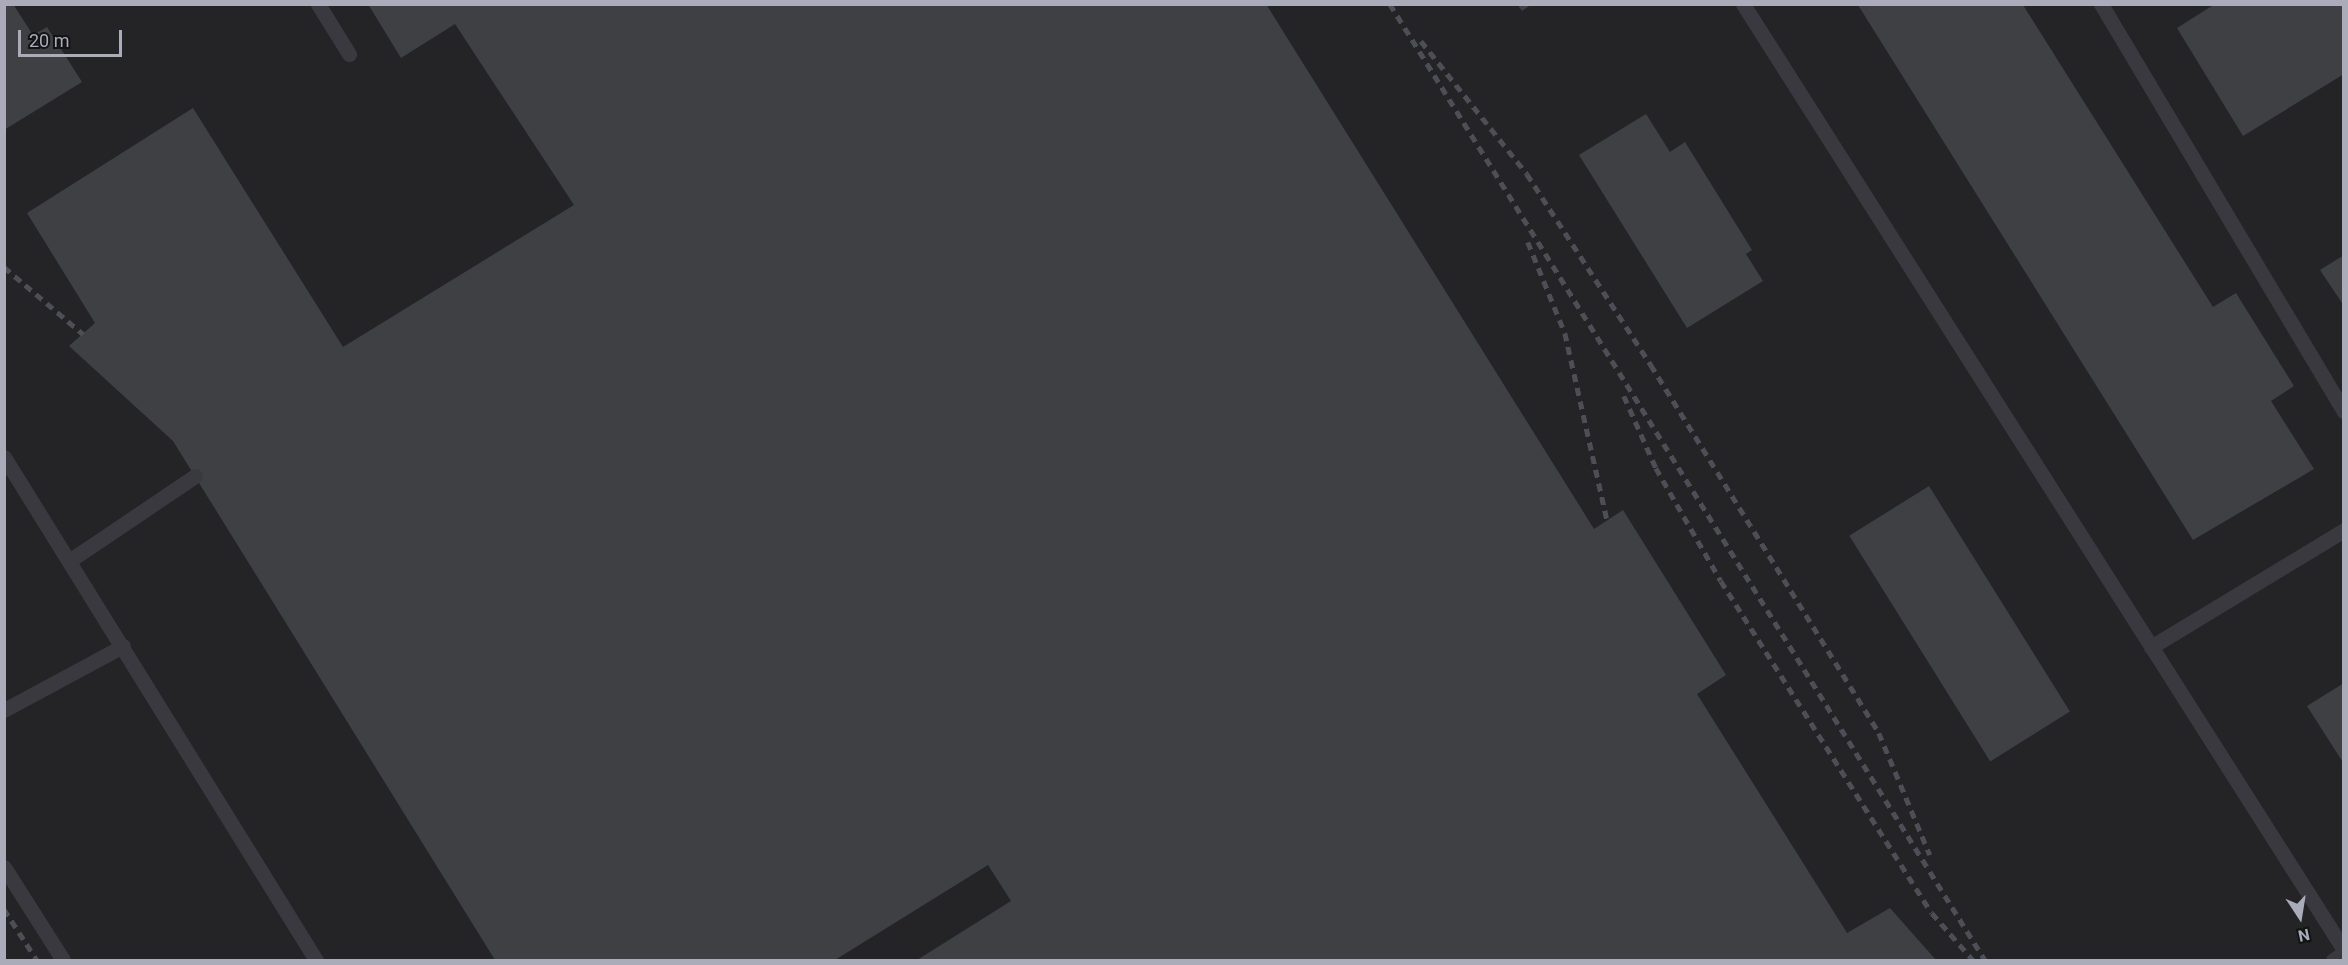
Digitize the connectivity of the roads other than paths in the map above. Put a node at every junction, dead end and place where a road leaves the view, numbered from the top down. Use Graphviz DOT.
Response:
graph roads {
  1 [pos="318,4"];
  2 [pos="1743,4"];
  3 [pos="2102,4"];
  4 [pos="349,54"];
  5 [pos="2343,412"];
  6 [pos="4,457"];
  7 [pos="195,476"];
  8 [pos="2343,530"];
  9 [pos="69,561"];
  10 [pos="123,646"];
  11 [pos="2151,647"];
  12 [pos="4,710"];
  13 [pos="4,867"];
  14 [pos="2343,952"];
  15 [pos="63,960"];
  16 [pos="316,960"];
  17 [pos="2332,960"];
  1 -- 4 [label="lane"];
  2 -- 11 [label="lane"];
  3 -- 5 [label="lane"];
  6 -- 9 [label="lane"];
  7 -- 9 [label="lane"];
  8 -- 11 [label="lane"];
  9 -- 10 [label="lane"];
  10 -- 12 [label="lane"];
  10 -- 16 [label="lane"];
  11 -- 14 [label="lane"];
  13 -- 15 [label="lane"];
  14 -- 17 [label="lane"];
}
